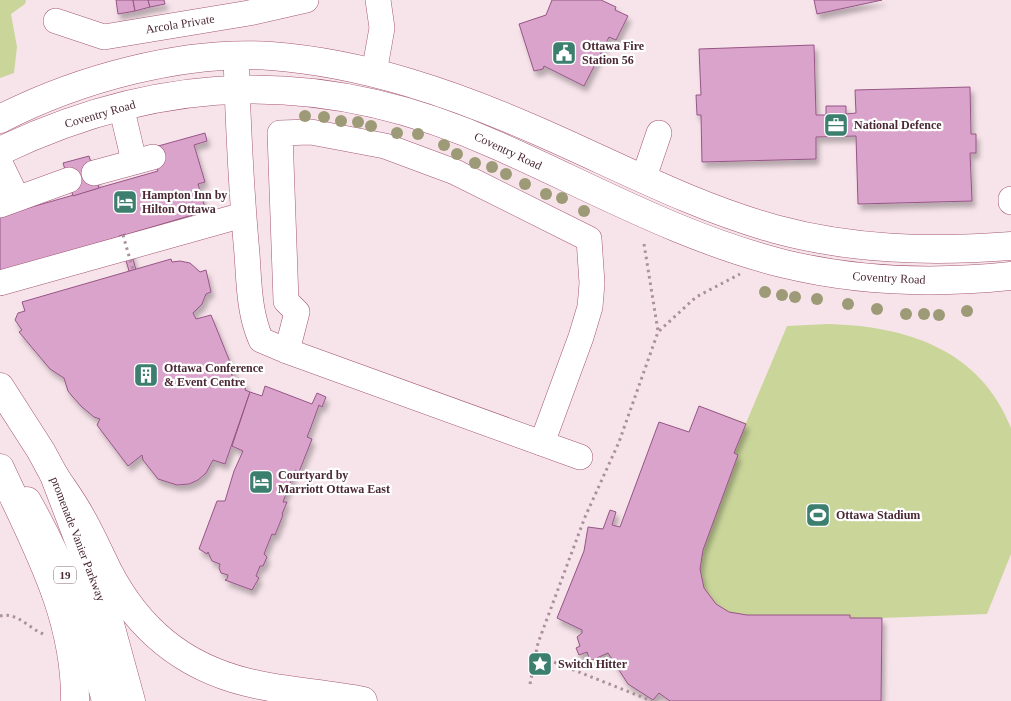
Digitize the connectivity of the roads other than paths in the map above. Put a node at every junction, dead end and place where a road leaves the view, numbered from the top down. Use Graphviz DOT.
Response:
graph roads {
  1 [pos="306,0"];
  2 [pos="378,0"];
  3 [pos="56,22"];
  4 [pos="236,56"];
  5 [pos="374,73"];
  6 [pos="237,89"];
  7 [pos="121,106"];
  8 [pos="0,118"];
  9 [pos="538,131"];
  10 [pos="659,133"];
  11 [pos="0,151"];
  12 [pos="522,156"];
  13 [pos="0,163"];
  14 [pos="94,173"];
  15 [pos="68,180"];
  16 [pos="643,180"];
  17 [pos="9,201"];
  18 [pos="243,214"];
  19 [pos="1011,246"];
  20 [pos="1011,276"];
  21 [pos="0,283"];
  22 [pos="287,351"];
  23 [pos="0,388"];
  24 [pos="542,443"];
  25 [pos="580,457"];
  26 [pos="0,460"];
  27 [pos="0,468"];
  28 [pos="54,475"];
  29 [pos="75,701"];
  30 [pos="106,701"];
  31 [pos="131,701"];
  32 [pos="363,701"];
  1 -- 3 [label="street, Arcola Private"];
  2 -- 5 [label="street"];
  4 -- 5 [label="main road"];
  4 -- 6 [label="street"];
  4 -- 8 [label="main road"];
  5 -- 9 [label="main road"];
  6 -- 7 [label="main road, Coventry Road"];
  6 -- 12 [label="main road, Coventry Road"];
  6 -- 18 [label="street"];
  7 -- 11 [label="main road, Coventry Road"];
  7 -- 14 [label="street"];
  9 -- 12 [label="street"];
  9 -- 16 [label="main road"];
  10 -- 16 [label="street"];
  12 -- 20 [label="main road, Coventry Road"];
  13 -- 17 [label="street"];
  15 -- 17 [label="street"];
  16 -- 19 [label="main road"];
  18 -- 21 [label="street"];
  18 -- 22 [label="street"];
  22 -- 24 [label="street"];
  22 -- 24 [label="street"];
  23 -- 28 [label="main road, promenade Vanier Parkway / 19"];
  24 -- 25 [label="street"];
  26 -- 30 [label="main road, promenade Vanier Parkway / 19"];
  27 -- 29 [label="main road"];
  28 -- 31 [label="main road, promenade Vanier Parkway / 19"];
  28 -- 32 [label="main road"];
}
